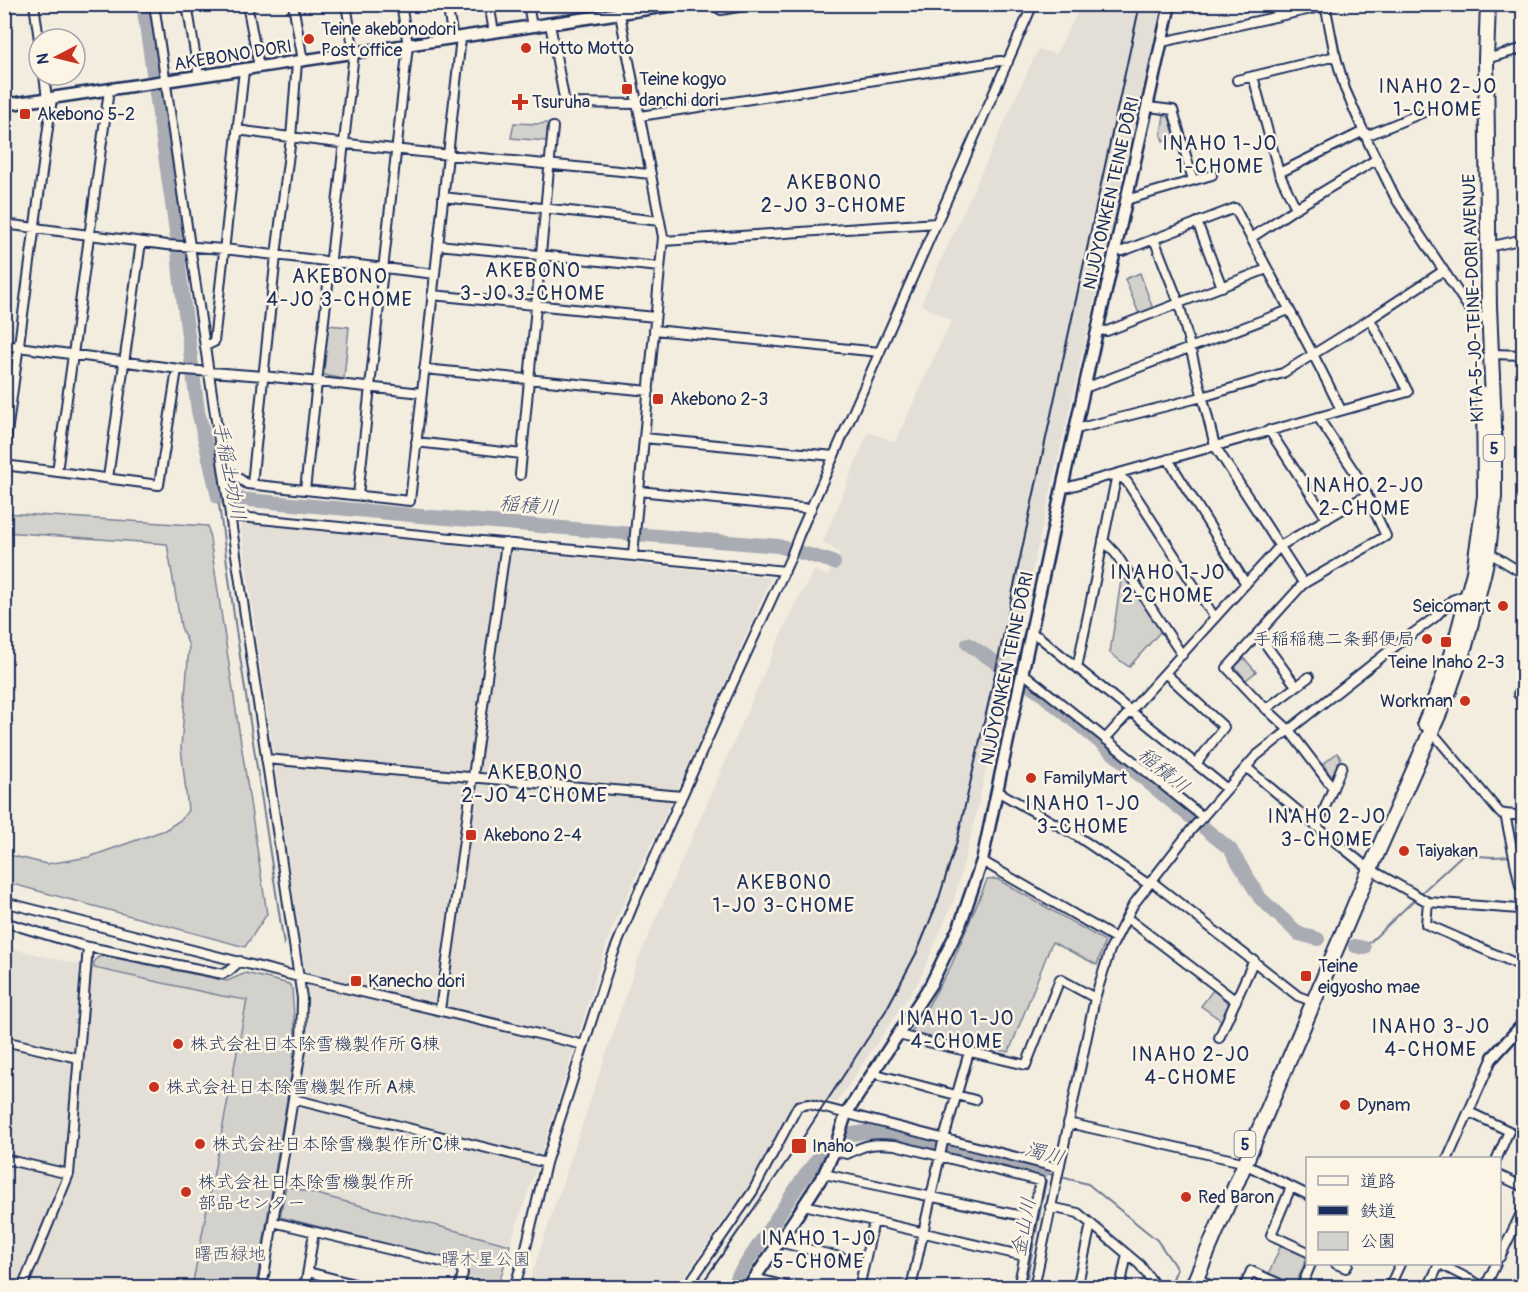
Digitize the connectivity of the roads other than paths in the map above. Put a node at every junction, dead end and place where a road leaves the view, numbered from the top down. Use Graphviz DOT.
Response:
graph roads {
  1 [pos="34,4"];
  2 [pos="154,4"];
  3 [pos="187,4"];
  4 [pos="247,4"];
  5 [pos="292,4"];
  6 [pos="346,4"];
  7 [pos="401,4"];
  8 [pos="447,4"];
  9 [pos="489,4"];
  10 [pos="528,4"];
  11 [pos="681,4"];
  12 [pos="712,4"];
  13 [pos="756,4"];
  14 [pos="1033,4"];
  15 [pos="1170,4"];
  16 [pos="1277,4"];
  17 [pos="1478,4"];
  18 [pos="1488,4"];
  19 [pos="1325,5"];
  20 [pos="619,9"];
  21 [pos="1280,16"];
  22 [pos="550,24"];
  23 [pos="37,27"];
  24 [pos="532,27"];
  25 [pos="494,33"];
  26 [pos="457,38"];
  27 [pos="1162,42"];
  28 [pos="408,45"];
  29 [pos="1524,48"];
  30 [pos="354,53"];
  31 [pos="1336,56"];
  32 [pos="1486,59"];
  33 [pos="300,61"];
  34 [pos="1008,62"];
  35 [pos="259,67"];
  36 [pos="244,70"];
  37 [pos="1253,76"];
  38 [pos="199,77"];
  39 [pos="1237,80"];
  40 [pos="164,82"];
  41 [pos="47,87"];
  42 [pos="109,90"];
  43 [pos="50,98"];
  44 [pos="637,104"];
  45 [pos="4,105"];
  46 [pos="1148,107"];
  47 [pos="1429,110"];
  48 [pos="640,116"];
  49 [pos="553,127"];
  50 [pos="237,130"];
  51 [pos="1365,133"];
  52 [pos="291,138"];
  53 [pos="343,143"];
  54 [pos="396,149"];
  55 [pos="448,154"];
  56 [pos="1377,159"];
  57 [pos="549,165"];
  58 [pos="1279,172"];
  59 [pos="651,174"];
  60 [pos="1212,175"];
  61 [pos="1193,180"];
  62 [pos="443,197"];
  63 [pos="1126,200"];
  64 [pos="545,208"];
  65 [pos="1296,208"];
  66 [pos="660,221"];
  67 [pos="1197,222"];
  68 [pos="937,223"];
  69 [pos="4,224"];
  70 [pos="35,228"];
  71 [pos="89,235"];
  72 [pos="1251,238"];
  73 [pos="1154,239"];
  74 [pos="1524,239"];
  75 [pos="663,241"];
  76 [pos="141,242"];
  77 [pos="438,245"];
  78 [pos="187,247"];
  79 [pos="1488,247"];
  80 [pos="224,249"];
  81 [pos="1114,250"];
  82 [pos="276,255"];
  83 [pos="541,255"];
  84 [pos="330,262"];
  85 [pos="660,267"];
  86 [pos="382,268"];
  87 [pos="1267,269"];
  88 [pos="1443,271"];
  89 [pos="435,274"];
  90 [pos="1222,287"];
  91 [pos="432,295"];
  92 [pos="1179,303"];
  93 [pos="536,305"];
  94 [pos="1289,310"];
  95 [pos="656,317"];
  96 [pos="1485,318"];
  97 [pos="1370,319"];
  98 [pos="654,330"];
  99 [pos="1097,330"];
  100 [pos="4,345"];
  101 [pos="205,346"];
  102 [pos="19,347"];
  103 [pos="1190,348"];
  104 [pos="880,352"];
  105 [pos="73,354"];
  106 [pos="1314,354"];
  107 [pos="1492,354"];
  108 [pos="1524,355"];
  109 [pos="125,362"];
  110 [pos="177,369"];
  111 [pos="424,369"];
  112 [pos="206,371"];
  113 [pos="263,376"];
  114 [pos="529,379"];
  115 [pos="317,382"];
  116 [pos="1085,387"];
  117 [pos="369,388"];
  118 [pos="649,391"];
  119 [pos="422,393"];
  120 [pos="1202,397"];
  121 [pos="1341,410"];
  122 [pos="1318,417"];
  123 [pos="1076,429"];
  124 [pos="1269,430"];
  125 [pos="644,438"];
  126 [pos="416,442"];
  127 [pos="1215,446"];
  128 [pos="522,454"];
  129 [pos="4,456"];
  130 [pos="834,456"];
  131 [pos="1168,459"];
  132 [pos="4,465"];
  133 [pos="57,472"];
  134 [pos="224,474"];
  135 [pos="1117,474"];
  136 [pos="520,475"];
  137 [pos="108,478"];
  138 [pos="252,484"];
  139 [pos="1062,488"];
  140 [pos="305,490"];
  141 [pos="639,491"];
  142 [pos="358,495"];
  143 [pos="1367,495"];
  144 [pos="811,509"];
  145 [pos="230,516"];
  146 [pos="1328,519"];
  147 [pos="1103,540"];
  148 [pos="506,543"];
  149 [pos="1280,546"];
  150 [pos="1488,552"];
  151 [pos="633,555"];
  152 [pos="784,571"];
  153 [pos="1524,574"];
  154 [pos="1246,584"];
  155 [pos="1304,584"];
  156 [pos="1468,594"];
  157 [pos="1215,618"];
  158 [pos="1032,634"];
  159 [pos="1258,634"];
  160 [pos="1182,655"];
  161 [pos="1077,668"];
  162 [pos="1166,673"];
  163 [pos="1022,674"];
  164 [pos="1310,677"];
  165 [pos="1296,686"];
  166 [pos="1524,689"];
  167 [pos="1524,699"];
  168 [pos="1266,709"];
  169 [pos="1131,711"];
  170 [pos="1289,730"];
  171 [pos="1427,731"];
  172 [pos="1105,739"];
  173 [pos="266,759"];
  174 [pos="1196,764"];
  175 [pos="1342,766"];
  176 [pos="1246,767"];
  177 [pos="473,778"];
  178 [pos="1334,788"];
  179 [pos="1227,789"];
  180 [pos="997,790"];
  181 [pos="682,796"];
  182 [pos="1505,814"];
  183 [pos="1524,816"];
  184 [pos="1202,818"];
  185 [pos="1317,827"];
  186 [pos="982,861"];
  187 [pos="1367,866"];
  188 [pos="1150,883"];
  189 [pos="1524,887"];
  190 [pos="4,902"];
  191 [pos="1427,902"];
  192 [pos="1524,910"];
  193 [pos="1127,918"];
  194 [pos="4,922"];
  195 [pos="1115,938"];
  196 [pos="88,947"];
  197 [pos="1254,960"];
  198 [pos="240,962"];
  199 [pos="1524,967"];
  200 [pos="299,976"];
  201 [pos="1095,998"];
  202 [pos="1306,999"];
  203 [pos="1236,1001"];
  204 [pos="440,1010"];
  205 [pos="1522,1027"];
  206 [pos="898,1035"];
  207 [pos="1219,1038"];
  208 [pos="4,1041"];
  209 [pos="584,1045"];
  210 [pos="969,1052"];
  211 [pos="1493,1057"];
  212 [pos="78,1058"];
  213 [pos="873,1073"];
  214 [pos="956,1096"];
  215 [pos="293,1100"];
  216 [pos="975,1100"];
  217 [pos="1469,1112"];
  218 [pos="846,1114"];
  219 [pos="1068,1123"];
  220 [pos="944,1140"];
  221 [pos="834,1150"];
  222 [pos="941,1154"];
  223 [pos="1448,1157"];
  224 [pos="1497,1157"];
  225 [pos="4,1159"];
  226 [pos="1242,1162"];
  227 [pos="546,1163"];
  228 [pos="1058,1171"];
  229 [pos="69,1174"];
  230 [pos="824,1174"];
  231 [pos="1501,1176"];
  232 [pos="1291,1187"];
  233 [pos="1524,1187"];
  234 [pos="1306,1195"];
  235 [pos="931,1196"];
  236 [pos="804,1205"];
  237 [pos="1050,1207"];
  238 [pos="1524,1207"];
  239 [pos="1032,1218"];
  240 [pos="874,1221"];
  241 [pos="273,1222"];
  242 [pos="1091,1224"];
  243 [pos="314,1232"];
  244 [pos="923,1233"];
  245 [pos="779,1242"];
  246 [pos="1306,1251"];
  247 [pos="1128,1254"];
  248 [pos="1501,1255"];
  249 [pos="1024,1256"];
  250 [pos="864,1263"];
  251 [pos="1310,1265"];
  252 [pos="1399,1265"];
  253 [pos="1442,1265"];
  254 [pos="1444,1265"];
  255 [pos="1495,1265"];
  256 [pos="308,1272"];
  257 [pos="1195,1282"];
  258 [pos="751,1283"];
  259 [pos="349,1285"];
  260 [pos="1473,1285"];
  261 [pos="22,1287"];
  262 [pos="262,1287"];
  263 [pos="305,1287"];
  264 [pos="370,1287"];
  265 [pos="459,1287"];
  266 [pos="514,1287"];
  267 [pos="686,1287"];
  268 [pos="794,1287"];
  269 [pos="859,1287"];
  270 [pos="912,1287"];
  271 [pos="1018,1287"];
  272 [pos="1034,1287"];
  273 [pos="1077,1287"];
  274 [pos="1120,1287"];
  275 [pos="1158,1287"];
  276 [pos="1184,1287"];
  277 [pos="1213,1287"];
  278 [pos="1244,1287"];
  279 [pos="1288,1287"];
  280 [pos="1301,1287"];
  281 [pos="1389,1287"];
  282 [pos="1428,1287"];
  283 [pos="1485,1287"];
  1 -- 23 [label="street"];
  2 -- 40 [label="street"];
  3 -- 38 [label="street"];
  4 -- 35 [label="street"];
  5 -- 33 [label="street"];
  6 -- 30 [label="street"];
  7 -- 28 [label="street"];
  8 -- 26 [label="street"];
  9 -- 25 [label="street"];
  10 -- 24 [label="street"];
  11 -- 20 [label="street, AKEBONO DORI"];
  12 -- 13 [label="street"];
  14 -- 34 [label="street"];
  15 -- 27 [label="street, NIJŪYONKEN TEINE DŌRI"];
  16 -- 21 [label="street"];
  17 -- 96 [label="highway, KITA-5-JO-TEINE-DORI AVENUE / 5"];
  18 -- 32 [label="highway, KITA-5-JO-TEINE-DORI AVENUE / 5"];
  19 -- 21 [label="street"];
  19 -- 31 [label="street"];
  20 -- 22 [label="street, AKEBONO DORI"];
  20 -- 44 [label="street"];
  21 -- 27 [label="street"];
  22 -- 24 [label="street, AKEBONO DORI"];
  22 -- 44 [label="street"];
  24 -- 25 [label="street, AKEBONO DORI"];
  25 -- 26 [label="street, AKEBONO DORI"];
  26 -- 28 [label="street, AKEBONO DORI"];
  26 -- 55 [label="street"];
  27 -- 46 [label="street, NIJŪYONKEN TEINE DŌRI"];
  28 -- 30 [label="street, AKEBONO DORI"];
  28 -- 54 [label="street"];
  29 -- 32 [label="street"];
  30 -- 33 [label="street, AKEBONO DORI"];
  30 -- 53 [label="street"];
  31 -- 37 [label="street"];
  31 -- 51 [label="street"];
  32 -- 79 [label="highway, KITA-5-JO-TEINE-DORI AVENUE / 5"];
  33 -- 35 [label="street, AKEBONO DORI"];
  33 -- 52 [label="street"];
  34 -- 48 [label="street"];
  34 -- 68 [label="street"];
  35 -- 36 [label="street, AKEBONO DORI"];
  36 -- 38 [label="street, AKEBONO DORI"];
  36 -- 50 [label="street"];
  37 -- 39 [label="street"];
  37 -- 58 [label="street"];
  38 -- 40 [label="street, AKEBONO DORI"];
  40 -- 42 [label="street, AKEBONO DORI"];
  40 -- 78 [label="street"];
  41 -- 43 [label="street"];
  42 -- 43 [label="street, AKEBONO DORI"];
  42 -- 71 [label="street"];
  43 -- 45 [label="street, AKEBONO DORI"];
  43 -- 70 [label="street"];
  44 -- 48 [label="street"];
  46 -- 61 [label="street"];
  46 -- 63 [label="street, NIJŪYONKEN TEINE DŌRI"];
  47 -- 51 [label="street"];
  48 -- 59 [label="street"];
  49 -- 57 [label="street"];
  50 -- 52 [label="street"];
  50 -- 80 [label="street"];
  51 -- 56 [label="street"];
  51 -- 58 [label="street"];
  52 -- 53 [label="street"];
  52 -- 82 [label="street"];
  53 -- 54 [label="street"];
  53 -- 84 [label="street"];
  54 -- 55 [label="street"];
  54 -- 86 [label="street"];
  55 -- 57 [label="street"];
  55 -- 62 [label="street"];
  56 -- 65 [label="street"];
  56 -- 88 [label="street"];
  57 -- 59 [label="street"];
  57 -- 64 [label="street"];
  58 -- 65 [label="street"];
  59 -- 66 [label="street"];
  60 -- 61 [label="street"];
  61 -- 63 [label="street"];
  62 -- 64 [label="street"];
  62 -- 77 [label="street"];
  63 -- 81 [label="street, NIJŪYONKEN TEINE DŌRI"];
  64 -- 66 [label="street"];
  64 -- 83 [label="street"];
  65 -- 72 [label="street"];
  66 -- 75 [label="street"];
  67 -- 72 [label="street"];
  67 -- 73 [label="street"];
  67 -- 90 [label="street"];
  68 -- 75 [label="street"];
  68 -- 104 [label="street"];
  69 -- 70 [label="street"];
  70 -- 71 [label="street"];
  70 -- 102 [label="street"];
  71 -- 76 [label="street"];
  71 -- 105 [label="street"];
  72 -- 87 [label="street"];
  73 -- 81 [label="street"];
  73 -- 92 [label="street"];
  74 -- 79 [label="street"];
  75 -- 85 [label="street"];
  76 -- 78 [label="street"];
  76 -- 109 [label="street"];
  77 -- 83 [label="street"];
  77 -- 89 [label="street"];
  78 -- 80 [label="street"];
  78 -- 101 [label="street"];
  79 -- 96 [label="highway, KITA-5-JO-TEINE-DORI AVENUE / 5"];
  80 -- 82 [label="street"];
  80 -- 101 [label="street"];
  81 -- 99 [label="street, NIJŪYONKEN TEINE DŌRI"];
  82 -- 84 [label="street"];
  82 -- 113 [label="street"];
  83 -- 85 [label="street"];
  83 -- 93 [label="street"];
  84 -- 86 [label="street"];
  84 -- 115 [label="street"];
  85 -- 95 [label="street"];
  86 -- 89 [label="street"];
  86 -- 117 [label="street"];
  87 -- 90 [label="street"];
  87 -- 94 [label="street"];
  88 -- 96 [label="street"];
  88 -- 97 [label="street"];
  89 -- 91 [label="street"];
  90 -- 92 [label="street"];
  91 -- 93 [label="street"];
  91 -- 111 [label="street"];
  92 -- 99 [label="street"];
  92 -- 103 [label="street"];
  93 -- 95 [label="street"];
  93 -- 114 [label="street"];
  94 -- 103 [label="street"];
  94 -- 106 [label="street"];
  95 -- 98 [label="street"];
  96 -- 107 [label="highway, KITA-5-JO-TEINE-DORI AVENUE / 5"];
  96 -- 156 [label="highway, KITA-5-JO-TEINE-DORI AVENUE / 5"];
  97 -- 106 [label="street"];
  97 -- 121 [label="street"];
  98 -- 104 [label="street"];
  98 -- 118 [label="street"];
  99 -- 116 [label="street, NIJŪYONKEN TEINE DŌRI"];
  100 -- 102 [label="street"];
  101 -- 112 [label="street"];
  102 -- 105 [label="street"];
  102 -- 129 [label="street"];
  103 -- 116 [label="street"];
  103 -- 120 [label="street"];
  104 -- 130 [label="street"];
  105 -- 109 [label="street"];
  105 -- 133 [label="street"];
  106 -- 120 [label="street"];
  106 -- 121 [label="street"];
  107 -- 108 [label="street"];
  107 -- 150 [label="highway, KITA-5-JO-TEINE-DORI AVENUE / 5"];
  109 -- 110 [label="street"];
  109 -- 137 [label="street"];
  110 -- 112 [label="street"];
  110 -- 137 [label="street"];
  111 -- 114 [label="street"];
  111 -- 119 [label="street"];
  112 -- 113 [label="street"];
  112 -- 134 [label="street"];
  113 -- 115 [label="street"];
  113 -- 138 [label="street"];
  114 -- 118 [label="street"];
  114 -- 128 [label="street"];
  115 -- 117 [label="street"];
  115 -- 140 [label="street"];
  116 -- 123 [label="street, NIJŪYONKEN TEINE DŌRI"];
  117 -- 119 [label="street"];
  117 -- 142 [label="street"];
  118 -- 125 [label="street"];
  119 -- 126 [label="street"];
  120 -- 123 [label="street"];
  120 -- 127 [label="street"];
  121 -- 122 [label="street"];
  122 -- 124 [label="street"];
  122 -- 143 [label="street"];
  123 -- 139 [label="street, NIJŪYONKEN TEINE DŌRI"];
  124 -- 127 [label="street"];
  124 -- 146 [label="street"];
  125 -- 130 [label="street"];
  125 -- 141 [label="street"];
  126 -- 128 [label="street"];
  126 -- 142 [label="street"];
  127 -- 131 [label="street"];
  127 -- 149 [label="street"];
  128 -- 136 [label="street"];
  130 -- 144 [label="street"];
  131 -- 135 [label="street"];
  131 -- 154 [label="street"];
  132 -- 133 [label="street"];
  133 -- 137 [label="street"];
  134 -- 138 [label="street"];
  134 -- 145 [label="street"];
  135 -- 139 [label="street"];
  135 -- 147 [label="street"];
  135 -- 157 [label="street"];
  138 -- 140 [label="street"];
  139 -- 158 [label="street, NIJŪYONKEN TEINE DŌRI"];
  140 -- 142 [label="street"];
  141 -- 144 [label="street"];
  141 -- 151 [label="street"];
  143 -- 146 [label="street"];
  143 -- 155 [label="street"];
  144 -- 152 [label="street"];
  145 -- 148 [label="street"];
  145 -- 173 [label="street"];
  146 -- 149 [label="street"];
  147 -- 160 [label="street"];
  147 -- 161 [label="street"];
  148 -- 151 [label="street"];
  148 -- 177 [label="street"];
  149 -- 154 [label="street"];
  149 -- 155 [label="street"];
  150 -- 153 [label="street"];
  150 -- 171 [label="highway, KITA-5-JO-TEINE-DORI AVENUE / 5"];
  151 -- 152 [label="street"];
  152 -- 181 [label="street"];
  154 -- 157 [label="street"];
  155 -- 159 [label="street"];
  156 -- 170 [label="street"];
  156 -- 171 [label="highway, KITA-5-JO-TEINE-DORI AVENUE / 5"];
  157 -- 160 [label="street"];
  158 -- 161 [label="street"];
  158 -- 163 [label="street, NIJŪYONKEN TEINE DŌRI"];
  159 -- 165 [label="street"];
  159 -- 168 [label="street"];
  160 -- 162 [label="street"];
  161 -- 169 [label="street"];
  162 -- 169 [label="street"];
  162 -- 174 [label="street"];
  163 -- 172 [label="street"];
  163 -- 180 [label="street, NIJŪYONKEN TEINE DŌRI"];
  164 -- 165 [label="street"];
  165 -- 168 [label="street"];
  166 -- 167 [label="street"];
  168 -- 170 [label="street"];
  169 -- 172 [label="street"];
  169 -- 174 [label="street"];
  170 -- 176 [label="street"];
  170 -- 178 [label="street"];
  171 -- 182 [label="street"];
  171 -- 187 [label="highway, KITA-5-JO-TEINE-DORI AVENUE / 5"];
  172 -- 184 [label="street"];
  173 -- 177 [label="street"];
  173 -- 200 [label="street"];
  174 -- 179 [label="street"];
  175 -- 178 [label="street"];
  176 -- 179 [label="street"];
  176 -- 185 [label="street"];
  177 -- 181 [label="street"];
  177 -- 204 [label="street"];
  178 -- 185 [label="street"];
  179 -- 184 [label="street"];
  180 -- 186 [label="street, NIJŪYONKEN TEINE DŌRI"];
  180 -- 188 [label="street"];
  181 -- 209 [label="street"];
  182 -- 183 [label="street"];
  182 -- 189 [label="street"];
  184 -- 188 [label="street"];
  185 -- 187 [label="street"];
  186 -- 195 [label="street"];
  186 -- 206 [label="street, NIJŪYONKEN TEINE DŌRI"];
  187 -- 191 [label="street"];
  187 -- 202 [label="highway, KITA-5-JO-TEINE-DORI AVENUE / 5"];
  187 -- 226 [label="highway, KITA-5-JO-TEINE-DORI AVENUE / 5"];
  188 -- 193 [label="street"];
  188 -- 197 [label="street"];
  190 -- 198 [label="street"];
  191 -- 192 [label="street"];
  191 -- 199 [label="street"];
  193 -- 195 [label="street"];
  193 -- 203 [label="street"];
  194 -- 196 [label="street"];
  195 -- 201 [label="street"];
  196 -- 198 [label="street"];
  196 -- 212 [label="street"];
  197 -- 202 [label="street"];
  197 -- 203 [label="street"];
  198 -- 200 [label="street"];
  200 -- 204 [label="street"];
  200 -- 215 [label="street"];
  201 -- 210 [label="street"];
  201 -- 219 [label="street"];
  202 -- 226 [label="highway, KITA-5-JO-TEINE-DORI AVENUE / 5"];
  203 -- 207 [label="street"];
  204 -- 209 [label="street"];
  205 -- 211 [label="street"];
  206 -- 210 [label="street"];
  206 -- 213 [label="street, NIJŪYONKEN TEINE DŌRI"];
  208 -- 212 [label="street"];
  209 -- 227 [label="street"];
  210 -- 214 [label="street"];
  211 -- 217 [label="street"];
  212 -- 229 [label="street"];
  213 -- 214 [label="street"];
  213 -- 218 [label="street, NIJŪYONKEN TEINE DŌRI"];
  214 -- 216 [label="street"];
  214 -- 220 [label="street"];
  215 -- 227 [label="street"];
  215 -- 241 [label="street"];
  217 -- 223 [label="street"];
  217 -- 224 [label="street"];
  218 -- 220 [label="street"];
  218 -- 221 [label="street, NIJŪYONKEN TEINE DŌRI"];
  218 -- 267 [label="street"];
  219 -- 226 [label="street"];
  219 -- 228 [label="street"];
  220 -- 222 [label="street"];
  220 -- 228 [label="street"];
  221 -- 222 [label="street"];
  221 -- 230 [label="street, NIJŪYONKEN TEINE DŌRI"];
  222 -- 235 [label="street"];
  222 -- 239 [label="street"];
  225 -- 229 [label="street"];
  226 -- 232 [label="street"];
  226 -- 257 [label="highway, KITA-5-JO-TEINE-DORI AVENUE / 5"];
  226 -- 276 [label="highway, KITA-5-JO-TEINE-DORI AVENUE / 5"];
  227 -- 266 [label="street"];
  228 -- 237 [label="street"];
  229 -- 261 [label="street"];
  230 -- 235 [label="street"];
  230 -- 236 [label="street, NIJŪYONKEN TEINE DŌRI"];
  231 -- 233 [label="street"];
  232 -- 234 [label="street"];
  232 -- 246 [label="street"];
  235 -- 239 [label="street"];
  235 -- 244 [label="street"];
  236 -- 240 [label="street"];
  236 -- 245 [label="street, NIJŪYONKEN TEINE DŌRI"];
  237 -- 242 [label="street"];
  237 -- 272 [label="street"];
  238 -- 248 [label="street"];
  239 -- 249 [label="street"];
  240 -- 244 [label="street"];
  240 -- 250 [label="street"];
  241 -- 243 [label="street"];
  241 -- 262 [label="street"];
  242 -- 247 [label="street"];
  242 -- 273 [label="street"];
  243 -- 256 [label="street"];
  243 -- 265 [label="street"];
  244 -- 249 [label="street"];
  244 -- 270 [label="street"];
  245 -- 250 [label="street"];
  245 -- 258 [label="street, NIJŪYONKEN TEINE DŌRI"];
  247 -- 274 [label="street"];
  247 -- 275 [label="street"];
  249 -- 271 [label="street"];
  250 -- 269 [label="street"];
  251 -- 280 [label="street"];
  252 -- 281 [label="street"];
  253 -- 282 [label="street"];
  254 -- 260 [label="street"];
  255 -- 283 [label="street"];
  256 -- 259 [label="street"];
  256 -- 263 [label="street"];
  257 -- 277 [label="street"];
  258 -- 268 [label="street"];
  259 -- 264 [label="street"];
  260 -- 283 [label="street"];
  278 -- 279 [label="street"];
}
